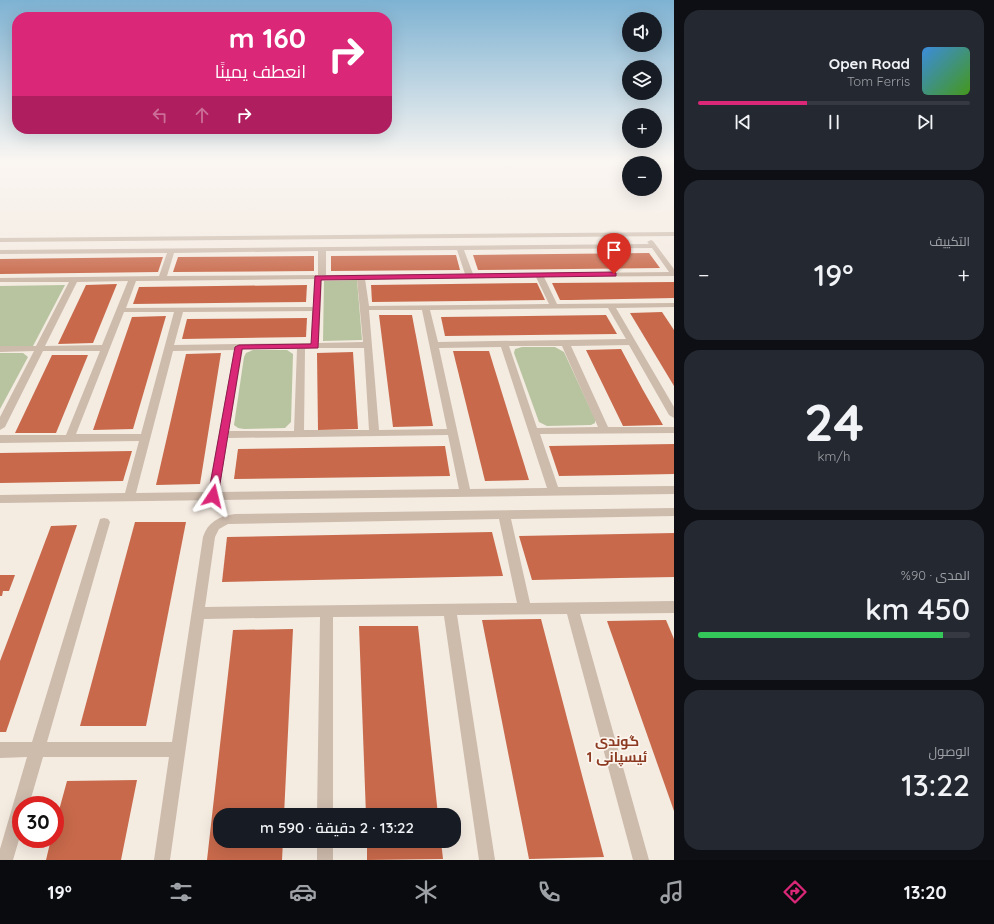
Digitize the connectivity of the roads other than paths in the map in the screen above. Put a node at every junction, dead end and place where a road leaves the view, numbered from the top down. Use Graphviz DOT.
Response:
graph roads {
  1 [pos="674,228"];
  2 [pos="517,232"];
  3 [pos="0,234"];
  4 [pos="645,234"];
  5 [pos="674,234"];
  6 [pos="0,240"];
  7 [pos="654,246"];
  8 [pos="460,248"];
  9 [pos="322,249"];
  10 [pos="171,251"];
  11 [pos="0,252"];
  12 [pos="674,274"];
  13 [pos="538,275"];
  14 [pos="470,276"];
  15 [pos="320,277"];
  16 [pos="361,277"];
  17 [pos="133,279"];
  18 [pos="162,279"];
  19 [pos="0,280"];
  20 [pos="74,280"];
  21 [pos="554,306"];
  22 [pos="611,306"];
  23 [pos="673,307"];
  24 [pos="365,308"];
  25 [pos="426,308"];
  26 [pos="120,310"];
  27 [pos="179,310"];
  28 [pos="317,310"];
  29 [pos="565,342"];
  30 [pos="631,342"];
  31 [pos="504,344"];
  32 [pos="367,345"];
  33 [pos="434,345"];
  34 [pos="301,346"];
  35 [pos="315,346"];
  36 [pos="239,347"];
  37 [pos="106,348"];
  38 [pos="168,348"];
  39 [pos="0,349"];
  40 [pos="39,349"];
  41 [pos="674,415"];
  42 [pos="0,427"];
  43 [pos="605,430"];
  44 [pos="674,430"];
  45 [pos="534,431"];
  46 [pos="453,432"];
  47 [pos="374,433"];
  48 [pos="299,434"];
  49 [pos="223,435"];
  50 [pos="145,437"];
  51 [pos="70,438"];
  52 [pos="0,439"];
  53 [pos="674,490"];
  54 [pos="465,492"];
  55 [pos="554,492"];
  56 [pos="213,496"];
  57 [pos="129,497"];
  58 [pos="0,499"];
  59 [pos="674,512"];
  60 [pos="504,515"];
  61 [pos="104,522"];
  62 [pos="674,607"];
  63 [pos="525,609"];
  64 [pos="572,609"];
  65 [pos="450,610"];
  66 [pos="327,612"];
  67 [pos="199,613"];
  68 [pos="178,749"];
  69 [pos="0,750"];
  70 [pos="38,750"];
  71 [pos="24,796"];
  72 [pos="325,808"];
  73 [pos="12,836"];
  74 [pos="325,848"];
  75 [pos="5,860"];
  76 [pos="162,860"];
  77 [pos="325,860"];
  78 [pos="487,860"];
  79 [pos="641,860"];
  1 -- 2 [label="street"];
  2 -- 3 [label="street"];
  2 -- 4 [label="street"];
  2 -- 6 [label="street"];
  4 -- 5 [label="street"];
  4 -- 7 [label="street"];
  7 -- 8 [label="street"];
  7 -- 12 [label="street"];
  8 -- 9 [label="street"];
  8 -- 14 [label="street"];
  9 -- 10 [label="street"];
  9 -- 15 [label="street"];
  10 -- 11 [label="street"];
  10 -- 18 [label="street"];
  12 -- 13 [label="street"];
  13 -- 14 [label="street"];
  13 -- 21 [label="street"];
  14 -- 16 [label="street"];
  15 -- 16 [label="street"];
  15 -- 18 [label="street"];
  15 -- 28 [label="street"];
  16 -- 24 [label="street"];
  17 -- 18 [label="street"];
  17 -- 20 [label="street"];
  17 -- 26 [label="street"];
  19 -- 20 [label="street"];
  20 -- 40 [label="street"];
  21 -- 22 [label="street"];
  21 -- 25 [label="street"];
  22 -- 23 [label="street"];
  22 -- 30 [label="street"];
  24 -- 25 [label="street"];
  24 -- 32 [label="street"];
  25 -- 33 [label="street"];
  26 -- 27 [label="street"];
  26 -- 37 [label="street"];
  27 -- 28 [label="street"];
  27 -- 38 [label="street"];
  28 -- 35 [label="street"];
  29 -- 30 [label="street"];
  29 -- 31 [label="street"];
  29 -- 43 [label="street"];
  30 -- 41 [label="street"];
  31 -- 33 [label="street"];
  31 -- 45 [label="street"];
  32 -- 35 [label="street"];
  32 -- 47 [label="street"];
  33 -- 46 [label="street"];
  34 -- 35 [label="street"];
  34 -- 36 [label="street"];
  34 -- 48 [label="street"];
  36 -- 38 [label="street"];
  36 -- 49 [label="street"];
  37 -- 40 [label="street"];
  37 -- 51 [label="street"];
  38 -- 50 [label="street"];
  39 -- 40 [label="street"];
  40 -- 42 [label="street"];
  43 -- 44 [label="street"];
  43 -- 45 [label="street"];
  45 -- 55 [label="street"];
  46 -- 47 [label="street"];
  46 -- 54 [label="street"];
  47 -- 48 [label="street"];
  48 -- 49 [label="street"];
  49 -- 56 [label="street"];
  50 -- 51 [label="street"];
  50 -- 57 [label="street"];
  51 -- 52 [label="street"];
  53 -- 55 [label="street"];
  54 -- 55 [label="street"];
  54 -- 56 [label="street"];
  56 -- 57 [label="street"];
  57 -- 58 [label="street"];
  59 -- 60 [label="street"];
  60 -- 63 [label="street"];
  60 -- 67 [label="street"];
  61 -- 70 [label="street"];
  62 -- 64 [label="street"];
  63 -- 64 [label="street"];
  63 -- 65 [label="street"];
  64 -- 79 [label="street"];
  65 -- 66 [label="street"];
  65 -- 78 [label="street"];
  66 -- 67 [label="street"];
  66 -- 72 [label="street"];
  67 -- 68 [label="street"];
  68 -- 70 [label="street"];
  68 -- 76 [label="street"];
  69 -- 70 [label="street"];
  70 -- 71 [label="street"];
  73 -- 75 [label="street"];
  74 -- 77 [label="street"];
}
